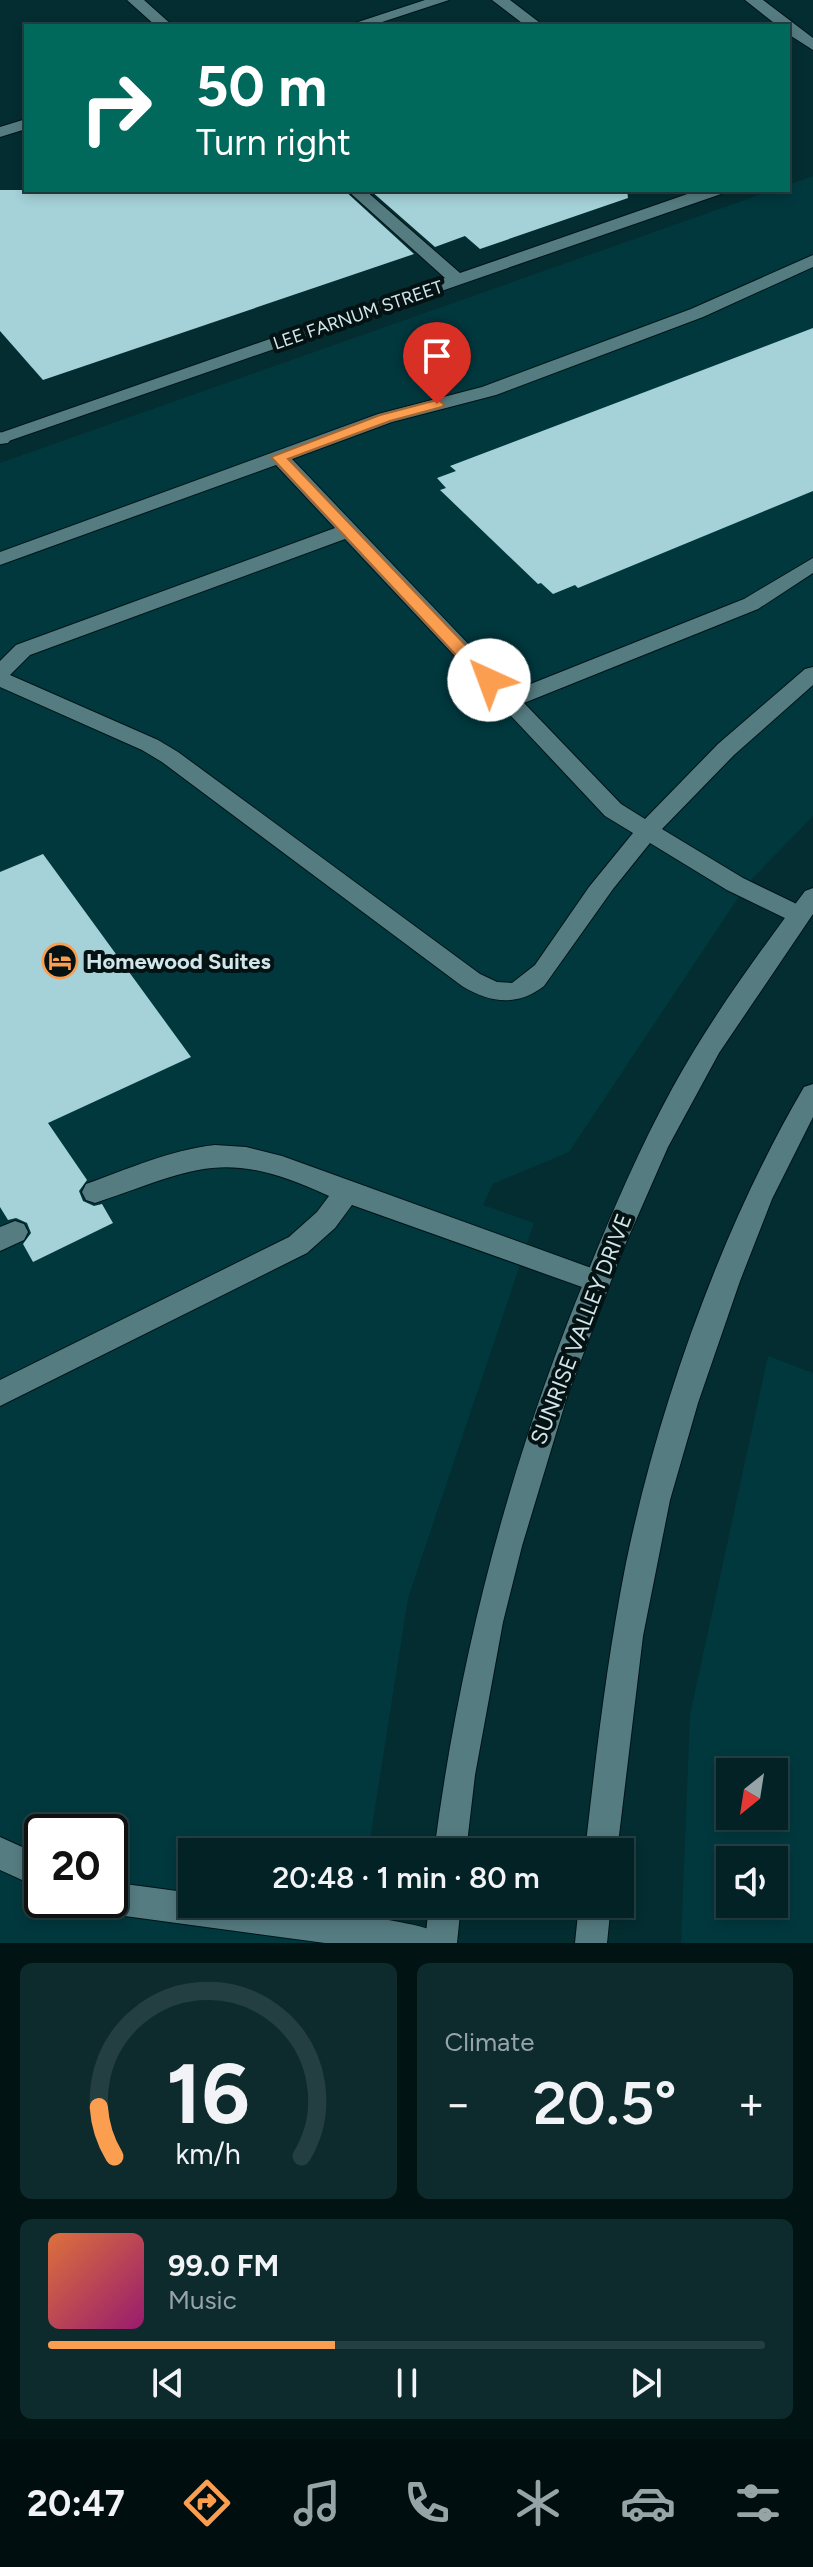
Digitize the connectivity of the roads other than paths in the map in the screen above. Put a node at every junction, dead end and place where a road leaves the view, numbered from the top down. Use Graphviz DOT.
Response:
graph roads {
  1 [pos="135,0"];
  2 [pos="441,0"];
  3 [pos="500,0"];
  4 [pos="753,0"];
  5 [pos="163,24"];
  6 [pos="361,24"];
  7 [pos="533,24"];
  8 [pos="785,24"];
  9 [pos="790,28"];
  10 [pos="813,45"];
  11 [pos="24,125"];
  12 [pos="0,132"];
  13 [pos="357,192"];
  14 [pos="709,192"];
  15 [pos="813,260"];
  16 [pos="458,280"];
  17 [pos="0,439"];
  18 [pos="279,457"];
  19 [pos="349,530"];
  20 [pos="0,559"];
  21 [pos="813,564"];
  22 [pos="813,674"];
  23 [pos="0,676"];
  24 [pos="509,701"];
  25 [pos="646,833"];
  26 [pos="806,906"];
  27 [pos="813,1094"];
  28 [pos="95,1192"];
  29 [pos="347,1192"];
  30 [pos="596,1281"];
  31 [pos="0,1394"];
  32 [pos="452,1838"];
  33 [pos="603,1838"];
  34 [pos="0,1853"];
  35 [pos="24,1864"];
  36 [pos="128,1900"];
  37 [pos="444,1918"];
  38 [pos="594,1918"];
  39 [pos="422,1943"];
  40 [pos="441,1943"];
  41 [pos="591,1943"];
  1 -- 5 [label="main road"];
  2 -- 6 [label="main road"];
  3 -- 7 [label="main road"];
  4 -- 8 [label="main road"];
  9 -- 10 [label="main road"];
  11 -- 12 [label="main road"];
  13 -- 16 [label="main road"];
  14 -- 16 [label="main road, LEE FARNUM STREET"];
  15 -- 18 [label="main road"];
  16 -- 17 [label="main road, LEE FARNUM STREET"];
  18 -- 19 [label="main road"];
  18 -- 20 [label="main road"];
  19 -- 23 [label="main road"];
  19 -- 24 [label="main road"];
  21 -- 24 [label="main road"];
  22 -- 25 [label="main road"];
  23 -- 25 [label="main road"];
  24 -- 25 [label="main road"];
  25 -- 26 [label="main road"];
  26 -- 30 [label="main road, SUNRISE VALLEY DRIVE"];
  27 -- 33 [label="main road"];
  28 -- 29 [label="main road"];
  29 -- 30 [label="main road"];
  29 -- 31 [label="main road"];
  30 -- 32 [label="main road, SUNRISE VALLEY DRIVE"];
  34 -- 35 [label="main road"];
  36 -- 39 [label="main road"];
  37 -- 40 [label="main road"];
  38 -- 41 [label="main road"];
}
